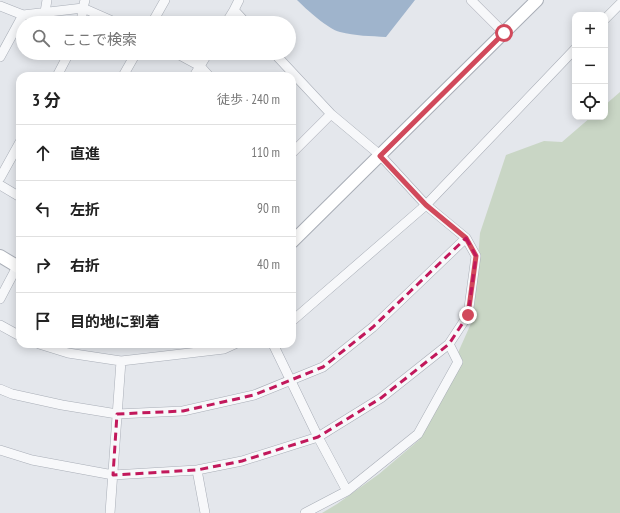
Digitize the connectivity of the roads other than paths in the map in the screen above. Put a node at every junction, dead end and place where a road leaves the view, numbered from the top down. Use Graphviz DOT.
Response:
graph roads {
  1 [pos="47,0"];
  2 [pos="166,0"];
  3 [pos="239,0"];
  4 [pos="471,0"];
  5 [pos="537,0"];
  6 [pos="84,4"];
  7 [pos="620,4"];
  8 [pos="0,6"];
  9 [pos="234,10"];
  10 [pos="46,12"];
  11 [pos="23,15"];
  12 [pos="82,16"];
  13 [pos="105,16"];
  14 [pos="156,16"];
  15 [pos="230,16"];
  16 [pos="240,16"];
  17 [pos="608,16"];
  18 [pos="16,28"];
  19 [pos="504,33"];
  20 [pos="572,52"];
  21 [pos="0,57"];
  22 [pos="65,60"];
  23 [pos="132,60"];
  24 [pos="189,60"];
  25 [pos="204,60"];
  26 [pos="281,60"];
  27 [pos="200,66"];
  28 [pos="59,72"];
  29 [pos="125,72"];
  30 [pos="196,72"];
  31 [pos="205,72"];
  32 [pos="292,72"];
  33 [pos="296,77"];
  34 [pos="331,114"];
  35 [pos="296,148"];
  36 [pos="16,149"];
  37 [pos="380,156"];
  38 [pos="0,178"];
  39 [pos="0,185"];
  40 [pos="16,195"];
  41 [pos="426,205"];
  42 [pos="296,238"];
  43 [pos="466,238"];
  44 [pos="0,256"];
  45 [pos="16,264"];
  46 [pos="16,270"];
  47 [pos="0,299"];
  48 [pos="296,318"];
  49 [pos="0,325"];
  50 [pos="16,334"];
  51 [pos="449,344"];
  52 [pos="54,348"];
  53 [pos="226,348"];
  54 [pos="275,348"];
  55 [pos="120,361"];
  56 [pos="290,379"];
  57 [pos="0,389"];
  58 [pos="117,414"];
  59 [pos="318,437"];
  60 [pos="0,450"];
  61 [pos="197,470"];
  62 [pos="113,475"];
  63 [pos="347,491"];
  64 [pos="110,513"];
  65 [pos="205,513"];
  66 [pos="305,513"];
  1 -- 10 [label="street"];
  2 -- 14 [label="street"];
  3 -- 9 [label="street"];
  4 -- 19 [label="street"];
  5 -- 19 [label="street"];
  6 -- 10 [label="street"];
  6 -- 12 [label="street"];
  6 -- 13 [label="street"];
  7 -- 17 [label="street"];
  8 -- 11 [label="street"];
  9 -- 15 [label="street"];
  9 -- 16 [label="street"];
  10 -- 11 [label="street"];
  18 -- 21 [label="street"];
  19 -- 37 [label="street"];
  20 -- 41 [label="street"];
  22 -- 28 [label="street"];
  23 -- 29 [label="street"];
  24 -- 27 [label="street"];
  25 -- 27 [label="street"];
  26 -- 32 [label="street"];
  27 -- 30 [label="street"];
  27 -- 31 [label="street"];
  33 -- 34 [label="street"];
  34 -- 35 [label="street"];
  34 -- 37 [label="street"];
  36 -- 38 [label="street"];
  37 -- 41 [label="street"];
  37 -- 42 [label="street"];
  39 -- 40 [label="street"];
  41 -- 43 [label="street"];
  41 -- 48 [label="street"];
  43 -- 51 [label="street"];
  43 -- 56 [label="street"];
  44 -- 45 [label="street"];
  46 -- 47 [label="street"];
  49 -- 50 [label="street"];
  51 -- 59 [label="street"];
  51 -- 63 [label="street"];
  52 -- 55 [label="street"];
  53 -- 55 [label="street"];
  54 -- 56 [label="street"];
  55 -- 58 [label="street"];
  56 -- 58 [label="street"];
  56 -- 59 [label="street"];
  57 -- 58 [label="street"];
  58 -- 62 [label="street"];
  59 -- 61 [label="street"];
  59 -- 63 [label="street"];
  60 -- 62 [label="street"];
  61 -- 62 [label="street"];
  61 -- 65 [label="street"];
  62 -- 64 [label="street"];
  63 -- 66 [label="street"];
}
